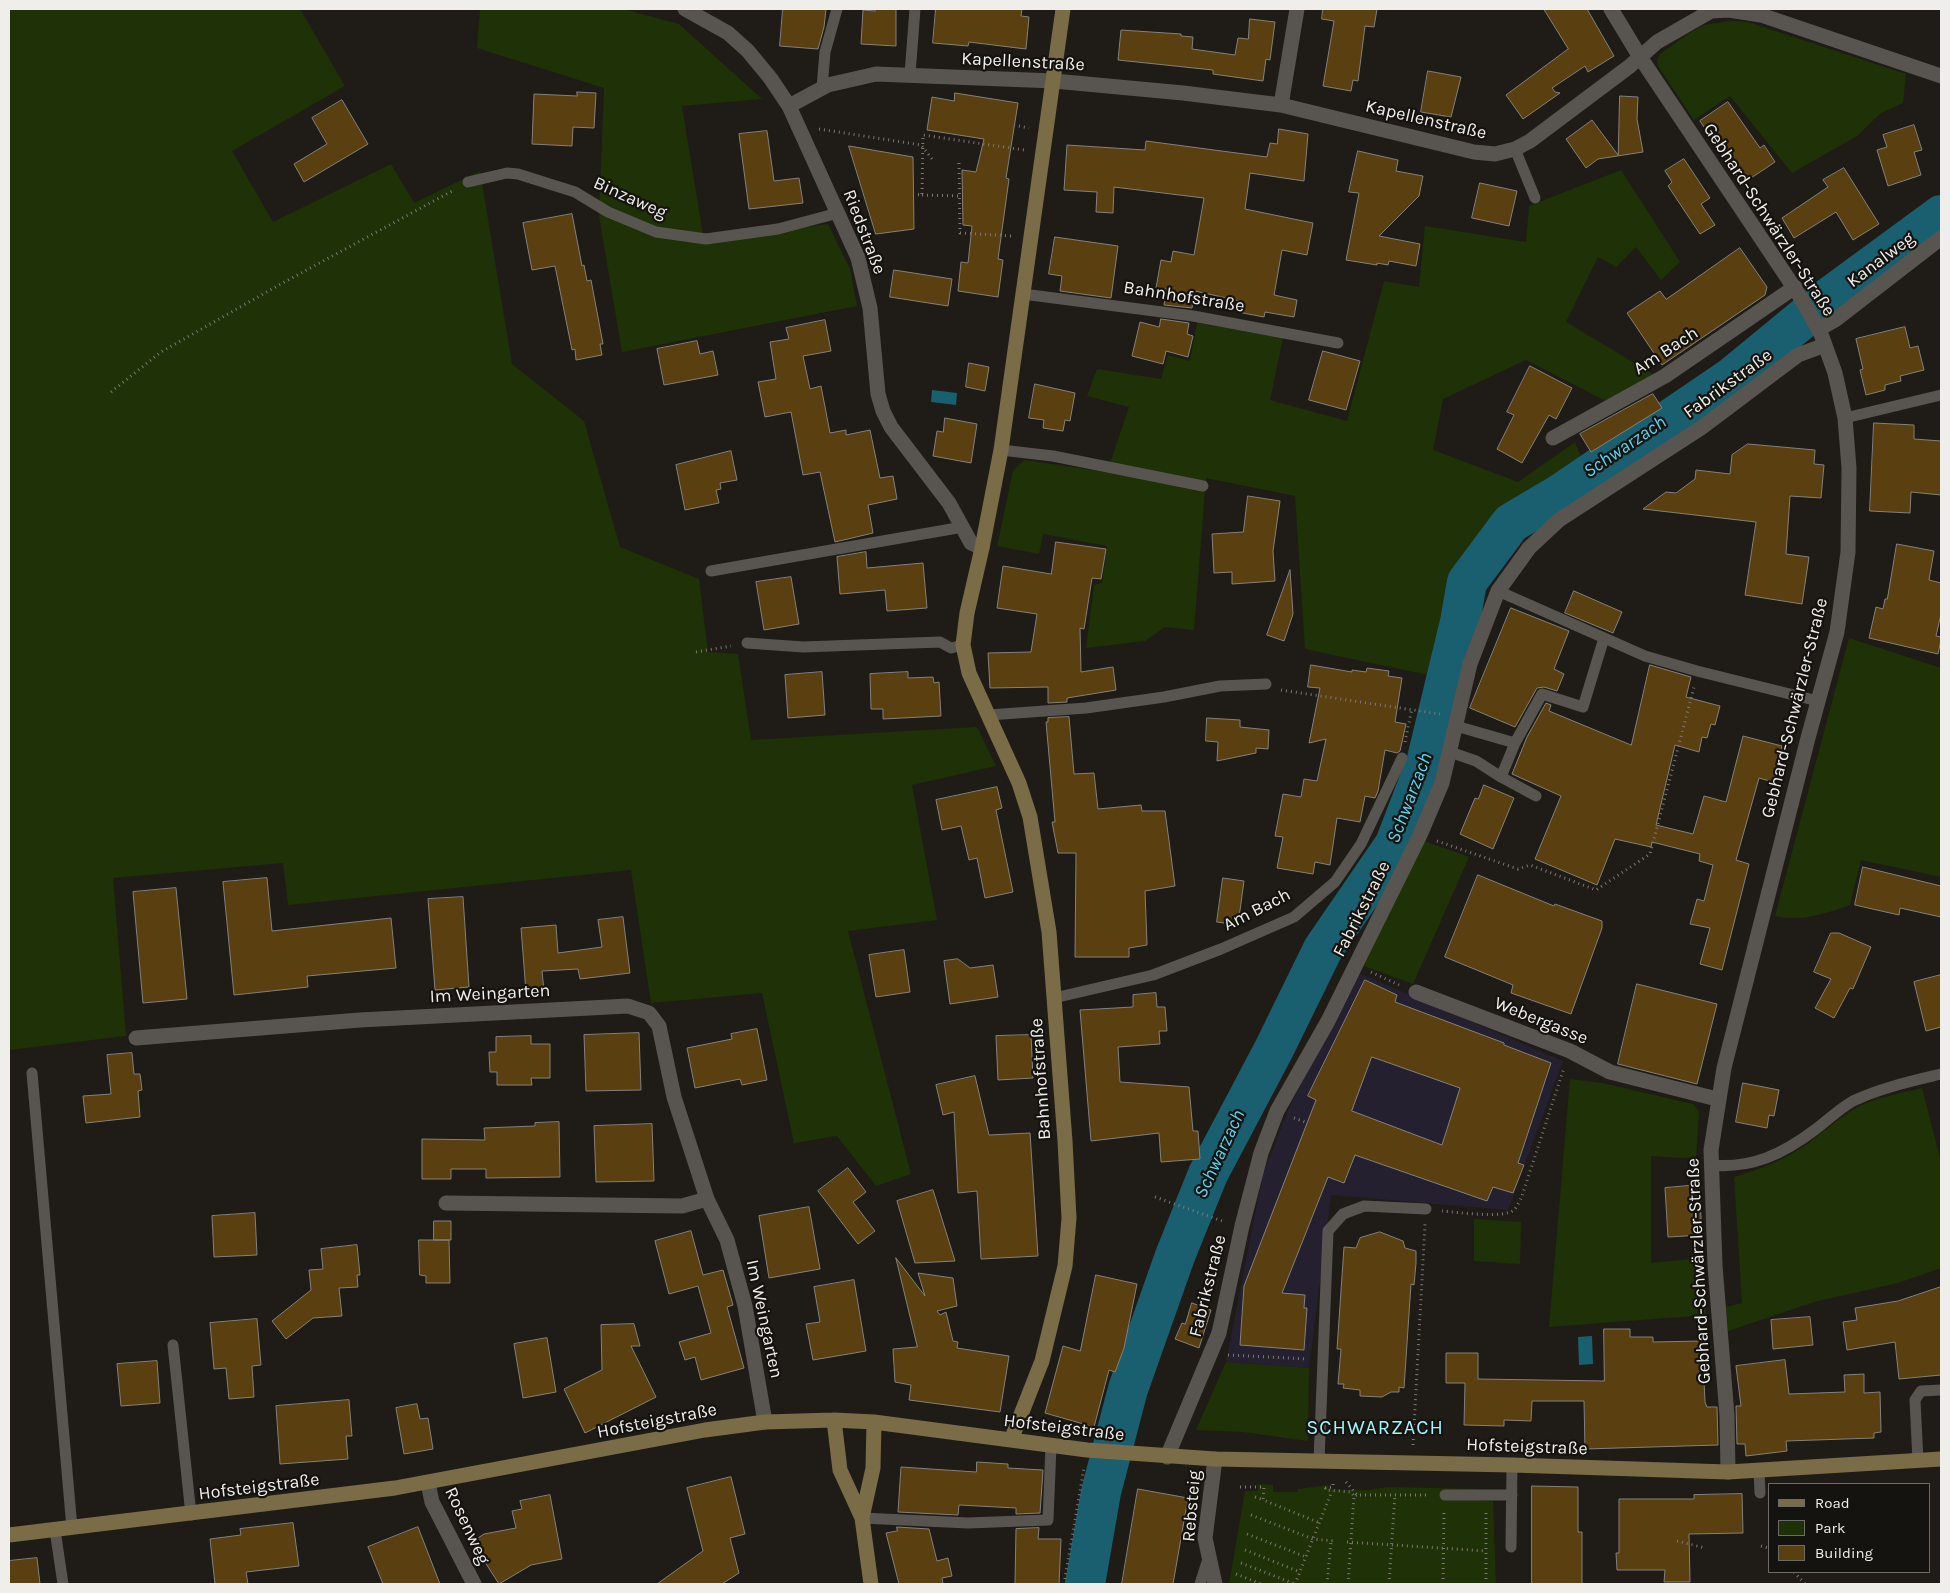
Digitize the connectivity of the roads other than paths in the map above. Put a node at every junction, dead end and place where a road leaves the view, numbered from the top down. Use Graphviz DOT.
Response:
graph roads {
  1 [pos="685,9"];
  2 [pos="837,9"];
  3 [pos="915,9"];
  4 [pos="1064,9"];
  5 [pos="1297,9"];
  6 [pos="1611,9"];
  7 [pos="1711,10"];
  8 [pos="1640,57"];
  9 [pos="910,74"];
  10 [pos="1941,76"];
  11 [pos="1054,81"];
  12 [pos="822,88"];
  13 [pos="1281,105"];
  14 [pos="789,106"];
  15 [pos="1515,149"];
  16 [pos="468,182"];
  17 [pos="1535,198"];
  18 [pos="838,213"];
  19 [pos="1941,238"];
  20 [pos="1798,293"];
  21 [pos="1023,294"];
  22 [pos="1818,327"];
  23 [pos="1338,343"];
  24 [pos="1826,345"];
  25 [pos="1941,395"];
  26 [pos="1846,418"];
  27 [pos="1553,438"];
  28 [pos="1000,450"];
  29 [pos="1203,486"];
  30 [pos="963,527"];
  31 [pos="982,548"];
  32 [pos="711,571"];
  33 [pos="1498,591"];
  34 [pos="1604,638"];
  35 [pos="747,644"];
  36 [pos="963,645"];
  37 [pos="1266,684"];
  38 [pos="1818,701"];
  39 [pos="989,716"];
  40 [pos="1456,726"];
  41 [pos="1515,743"];
  42 [pos="1450,752"];
  43 [pos="1402,758"];
  44 [pos="1500,778"];
  45 [pos="1536,796"];
  46 [pos="1416,992"];
  47 [pos="1054,998"];
  48 [pos="136,1038"];
  49 [pos="32,1073"];
  50 [pos="1941,1074"];
  51 [pos="1718,1099"];
  52 [pos="1710,1165"];
  53 [pos="707,1199"];
  54 [pos="446,1203"];
  55 [pos="1426,1210"];
  56 [pos="173,1345"];
  57 [pos="1941,1390"];
  58 [pos="834,1420"];
  59 [pos="765,1422"];
  60 [pos="874,1422"];
  61 [pos="1011,1440"];
  62 [pos="1051,1446"];
  63 [pos="1167,1457"];
  64 [pos="1215,1459"];
  65 [pos="1941,1459"];
  66 [pos="1918,1460"];
  67 [pos="1319,1461"];
  68 [pos="1512,1465"];
  69 [pos="1759,1471"];
  70 [pos="1728,1472"];
  71 [pos="428,1483"];
  72 [pos="1760,1493"];
  73 [pos="1445,1495"];
  74 [pos="1512,1495"];
  75 [pos="191,1515"];
  76 [pos="862,1518"];
  77 [pos="72,1528"];
  78 [pos="55,1530"];
  79 [pos="9,1535"];
  80 [pos="1511,1547"];
  81 [pos="1208,1559"];
  82 [pos="62,1584"];
  83 [pos="474,1584"];
  84 [pos="871,1584"];
  85 [pos="1200,1584"];
  86 [pos="1215,1584"];
  1 -- 14 [label="street, Riedstraße"];
  2 -- 12 [label="lane"];
  3 -- 9 [label="lane"];
  4 -- 11 [label="main road, Bahnhofstraße"];
  5 -- 13 [label="street"];
  6 -- 8 [label="street, Gebhard-Schwärzler-Straße"];
  7 -- 8 [label="street, Kapellenstraße"];
  7 -- 10 [label="street, Kapellenstraße"];
  8 -- 15 [label="street, Kapellenstraße"];
  8 -- 20 [label="street, Gebhard-Schwärzler-Straße"];
  9 -- 11 [label="street, Kapellenstraße"];
  9 -- 12 [label="street, Kapellenstraße"];
  11 -- 13 [label="street, Kapellenstraße"];
  11 -- 21 [label="main road, Bahnhofstraße"];
  12 -- 14 [label="street, Kapellenstraße"];
  13 -- 15 [label="street, Kapellenstraße"];
  14 -- 18 [label="street, Riedstraße"];
  15 -- 17 [label="lane"];
  16 -- 18 [label="lane, Binzaweg"];
  18 -- 30 [label="street, Riedstraße"];
  19 -- 22 [label="street, Kanalweg"];
  20 -- 22 [label="street, Gebhard-Schwärzler-Straße"];
  20 -- 27 [label="street, Am Bach"];
  21 -- 23 [label="lane, Bahnhofstraße"];
  21 -- 28 [label="main road, Bahnhofstraße"];
  22 -- 24 [label="street, Gebhard-Schwärzler-Straße"];
  24 -- 26 [label="street, Gebhard-Schwärzler-Straße"];
  24 -- 33 [label="street, Fabrikstraße"];
  25 -- 26 [label="lane"];
  26 -- 38 [label="street, Gebhard-Schwärzler-Straße"];
  28 -- 29 [label="lane"];
  28 -- 31 [label="main road, Bahnhofstraße"];
  30 -- 31 [label="street, Riedstraße"];
  30 -- 32 [label="lane"];
  31 -- 36 [label="main road, Bahnhofstraße"];
  33 -- 34 [label="lane"];
  33 -- 40 [label="street, Fabrikstraße"];
  34 -- 38 [label="lane"];
  34 -- 41 [label="lane"];
  35 -- 36 [label="lane"];
  36 -- 39 [label="main road, Bahnhofstraße"];
  37 -- 39 [label="lane"];
  38 -- 51 [label="street, Gebhard-Schwärzler-Straße"];
  39 -- 47 [label="main road, Bahnhofstraße"];
  40 -- 41 [label="lane"];
  40 -- 42 [label="street, Fabrikstraße"];
  41 -- 44 [label="lane"];
  42 -- 44 [label="lane"];
  42 -- 63 [label="street, Fabrikstraße"];
  43 -- 47 [label="lane, Am Bach"];
  44 -- 45 [label="lane"];
  46 -- 51 [label="street, Webergasse"];
  47 -- 61 [label="main road, Bahnhofstraße"];
  48 -- 53 [label="street, Im Weingarten"];
  49 -- 77 [label="lane"];
  50 -- 52 [label="lane"];
  51 -- 52 [label="street, Gebhard-Schwärzler-Straße"];
  52 -- 70 [label="street, Gebhard-Schwärzler-Straße"];
  53 -- 54 [label="street"];
  53 -- 59 [label="street, Im Weingarten"];
  55 -- 67 [label="lane"];
  56 -- 75 [label="lane, Hofsteigstraße"];
  57 -- 66 [label="lane"];
  58 -- 59 [label="main road, Hofsteigstraße"];
  58 -- 60 [label="main road, Hofsteigstraße"];
  58 -- 76 [label="main road"];
  59 -- 71 [label="main road, Hofsteigstraße"];
  60 -- 61 [label="main road, Hofsteigstraße"];
  60 -- 76 [label="main road"];
  61 -- 62 [label="main road, Hofsteigstraße"];
  62 -- 63 [label="main road, Hofsteigstraße"];
  62 -- 76 [label="lane"];
  63 -- 64 [label="main road, Hofsteigstraße"];
  64 -- 67 [label="main road, Hofsteigstraße"];
  64 -- 81 [label="street, Rebsteig"];
  65 -- 66 [label="main road, Hofsteigstraße"];
  66 -- 69 [label="main road, Hofsteigstraße"];
  67 -- 68 [label="main road, Hofsteigstraße"];
  68 -- 70 [label="main road, Hofsteigstraße"];
  68 -- 74 [label="lane"];
  69 -- 70 [label="main road, Hofsteigstraße"];
  69 -- 72 [label="lane"];
  71 -- 75 [label="main road, Hofsteigstraße"];
  71 -- 83 [label="street, Rosenweg"];
  73 -- 74 [label="lane"];
  74 -- 80 [label="lane"];
  75 -- 77 [label="main road, Hofsteigstraße"];
  76 -- 84 [label="main road"];
  77 -- 78 [label="main road, Hofsteigstraße"];
  78 -- 79 [label="main road, Hofsteigstraße"];
  78 -- 82 [label="lane"];
  81 -- 85 [label="lane"];
  81 -- 86 [label="street, Rebsteig"];
}
